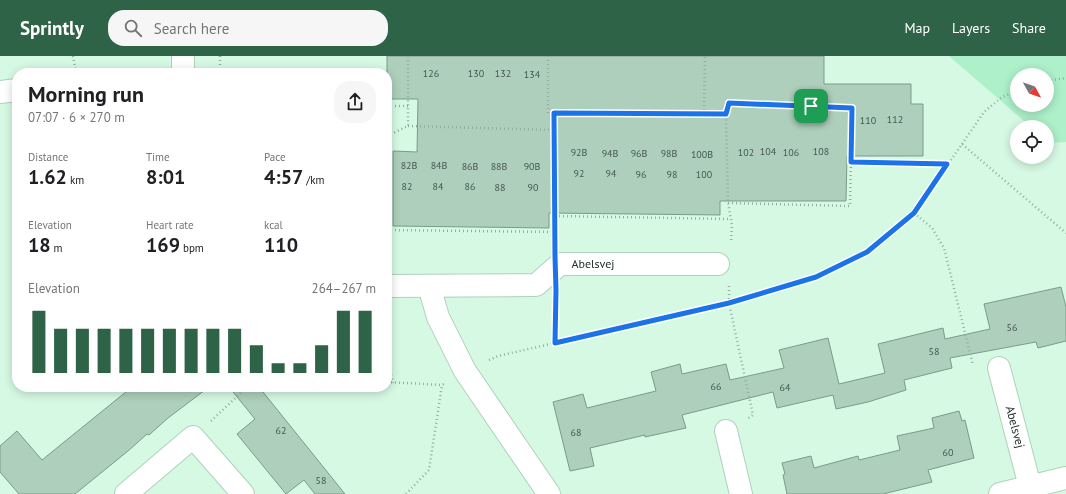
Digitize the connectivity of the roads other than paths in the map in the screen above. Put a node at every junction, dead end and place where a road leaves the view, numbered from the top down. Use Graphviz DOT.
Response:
graph roads {
  1 [pos="183,56"];
  2 [pos="183,68"];
  3 [pos="12,91"];
  4 [pos="0,92"];
  5 [pos="725,264"];
  6 [pos="392,286"];
  7 [pos="429,286"];
  8 [pos="999,368"];
  9 [pos="726,431"];
  10 [pos="1066,478"];
  11 [pos="1031,491"];
  12 [pos="239,493"];
  13 [pos="126,494"];
  14 [pos="549,494"];
  15 [pos="740,494"];
  16 [pos="1000,494"];
  1 -- 2 [label="street"];
  3 -- 4 [label="street"];
  5 -- 7 [label="street, Abelsvej"];
  6 -- 7 [label="street, Abelsvej"];
  7 -- 14 [label="street"];
  8 -- 11 [label="street, Abelsvej"];
  9 -- 15 [label="street"];
  10 -- 11 [label="street"];
  11 -- 16 [label="street"];
  12 -- 13 [label="street"];
}
